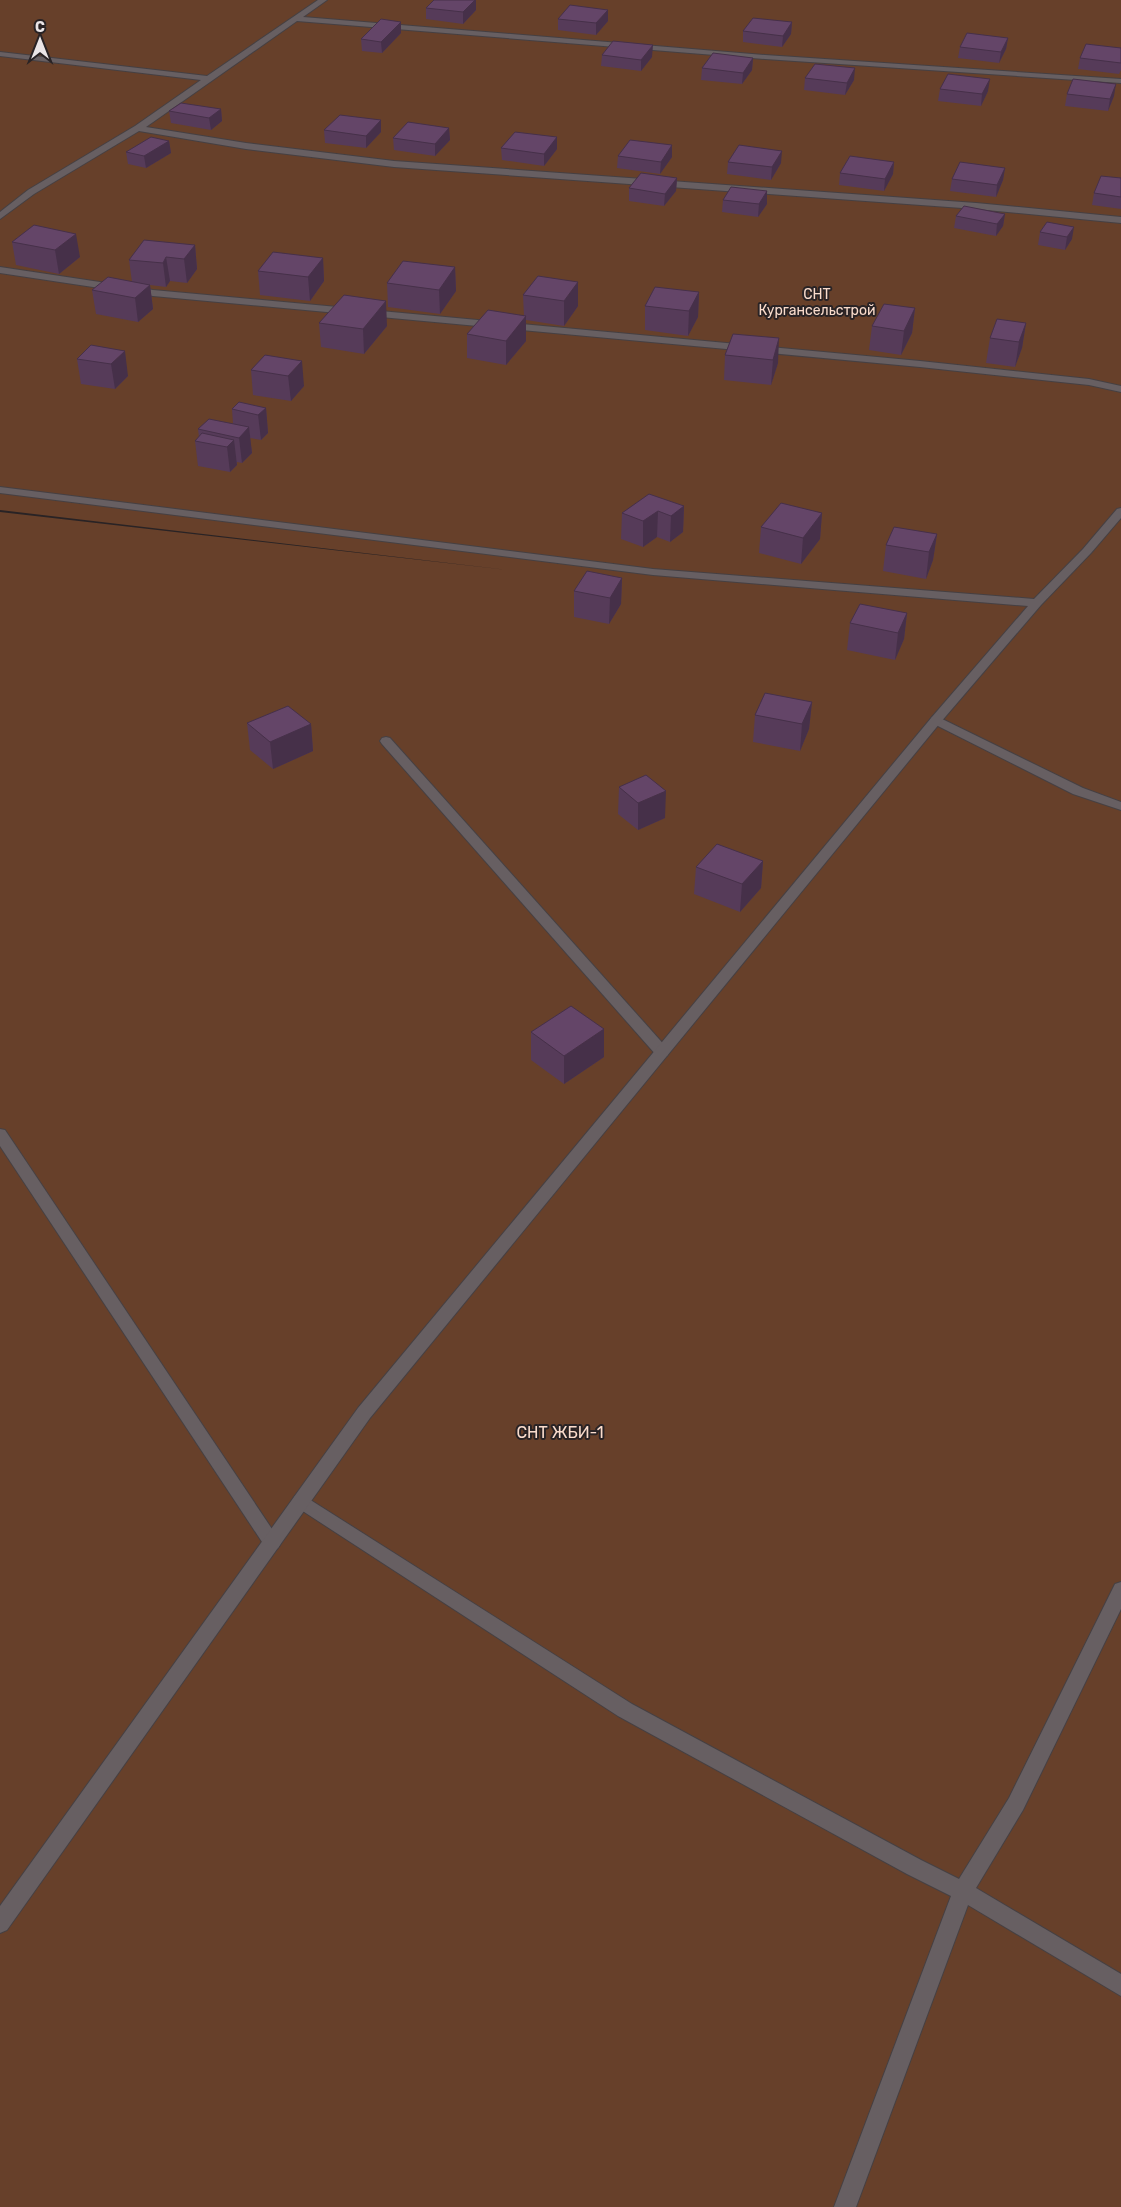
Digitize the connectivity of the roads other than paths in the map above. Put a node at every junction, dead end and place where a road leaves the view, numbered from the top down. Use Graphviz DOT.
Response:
graph roads {
  1 [pos="323,0"];
  2 [pos="298,19"];
  3 [pos="0,54"];
  4 [pos="210,79"];
  5 [pos="1121,81"];
  6 [pos="138,128"];
  7 [pos="0,216"];
  8 [pos="1121,220"];
  9 [pos="0,270"];
  10 [pos="1121,389"];
  11 [pos="0,490"];
  12 [pos="1121,511"];
  13 [pos="1037,602"];
  14 [pos="936,720"];
  15 [pos="386,741"];
  16 [pos="1121,806"];
  17 [pos="662,1052"];
  18 [pos="0,1134"];
  19 [pos="301,1501"];
  20 [pos="272,1542"];
  21 [pos="1121,1590"];
  22 [pos="963,1891"];
  23 [pos="0,1923"];
  24 [pos="1121,1986"];
  25 [pos="845,2207"];
  1 -- 2 [label="street"];
  2 -- 4 [label="street"];
  2 -- 5 [label="street"];
  3 -- 4 [label="street"];
  4 -- 6 [label="street"];
  6 -- 7 [label="street"];
  6 -- 8 [label="street"];
  9 -- 10 [label="street"];
  11 -- 13 [label="street"];
  12 -- 13 [label="street"];
  13 -- 14 [label="street"];
  14 -- 16 [label="street"];
  14 -- 17 [label="street"];
  15 -- 17 [label="street"];
  17 -- 19 [label="street"];
  18 -- 20 [label="street"];
  19 -- 20 [label="street"];
  19 -- 22 [label="street"];
  20 -- 23 [label="street"];
  21 -- 22 [label="street"];
  22 -- 24 [label="street"];
  22 -- 25 [label="street"];
}
